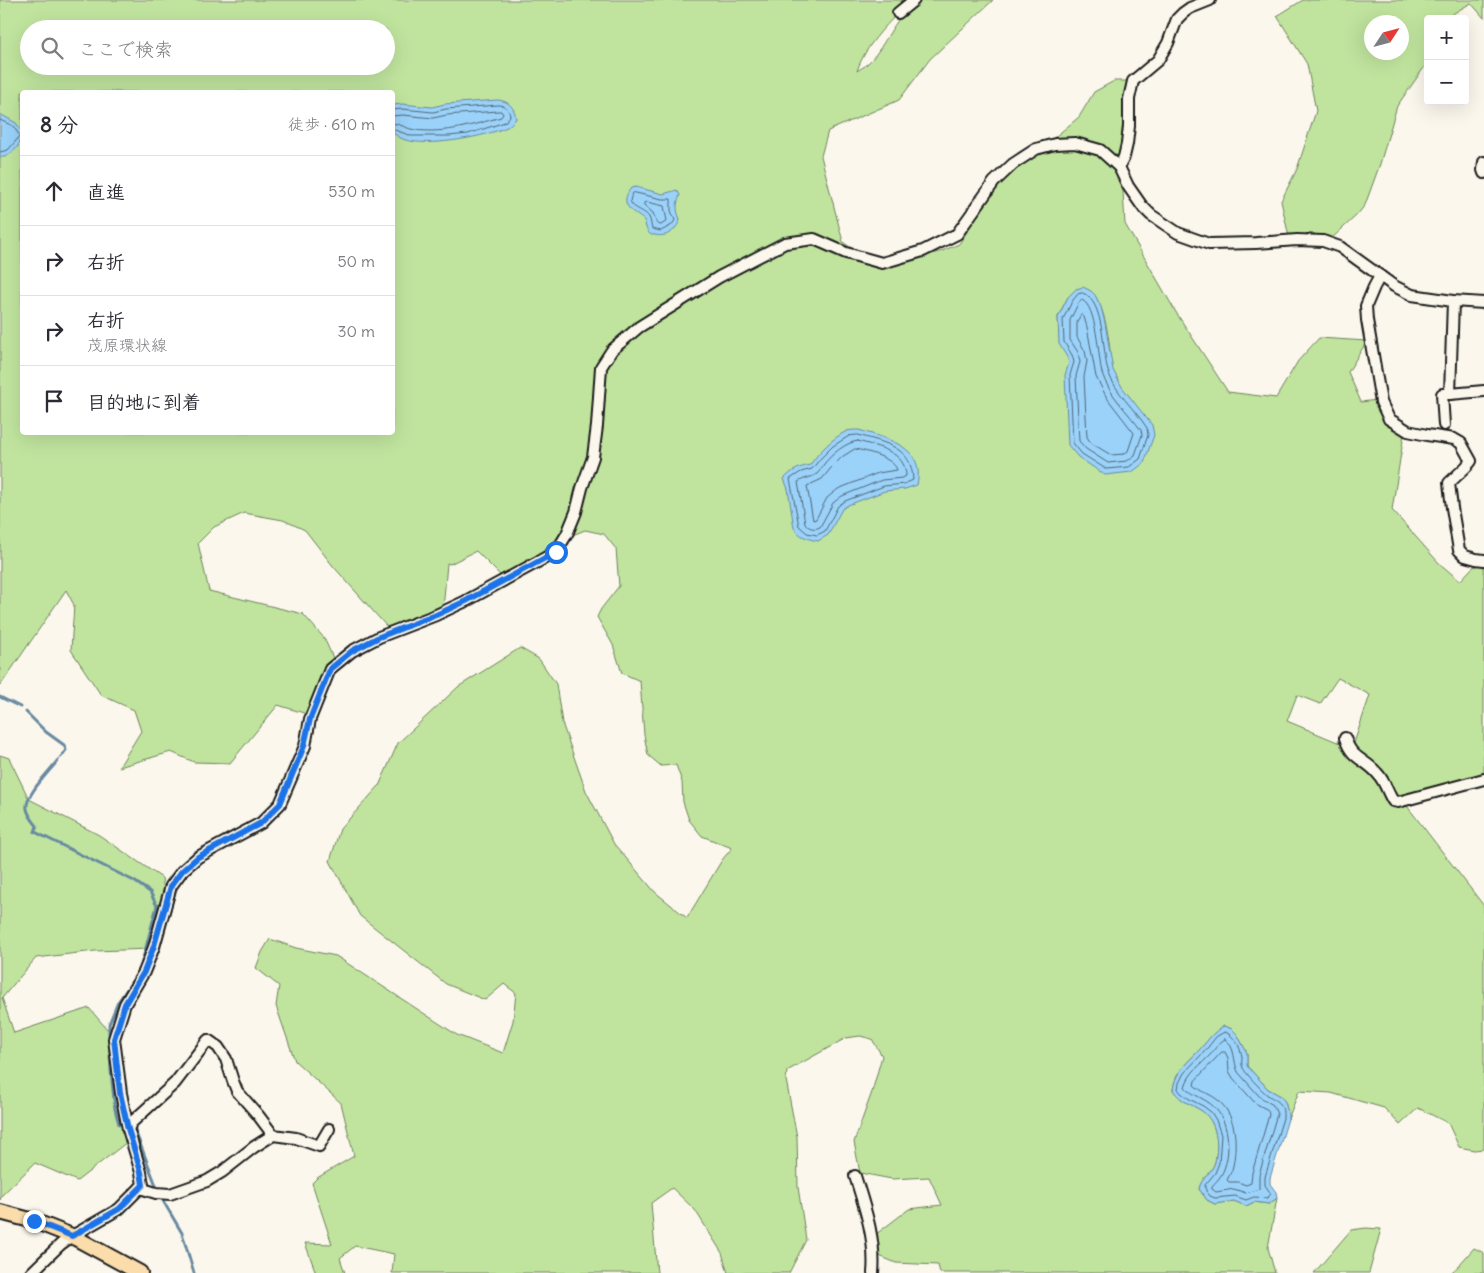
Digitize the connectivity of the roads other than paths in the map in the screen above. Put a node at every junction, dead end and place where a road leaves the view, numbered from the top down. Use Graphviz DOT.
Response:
graph roads {
  1 [pos="914,0"];
  2 [pos="1210,0"];
  3 [pos="898,13"];
  4 [pos="1484,162"];
  5 [pos="1119,167"];
  6 [pos="1484,173"];
  7 [pos="1380,276"];
  8 [pos="1453,301"];
  9 [pos="1484,303"];
  10 [pos="1484,391"];
  11 [pos="1450,394"];
  12 [pos="1444,425"];
  13 [pos="1484,560"];
  14 [pos="1344,738"];
  15 [pos="1484,779"];
  16 [pos="128,1129"];
  17 [pos="328,1129"];
  18 [pos="273,1135"];
  19 [pos="855,1176"];
  20 [pos="140,1188"];
  21 [pos="0,1212"];
  22 [pos="72,1236"];
  23 [pos="32,1273"];
  24 [pos="140,1273"];
  25 [pos="873,1273"];
  1 -- 3 [label="street"];
  2 -- 5 [label="street"];
  4 -- 6 [label="street"];
  5 -- 7 [label="street"];
  5 -- 16 [label="street"];
  7 -- 8 [label="street"];
  7 -- 13 [label="street"];
  8 -- 9 [label="street"];
  8 -- 11 [label="street"];
  10 -- 11 [label="street"];
  11 -- 12 [label="street"];
  14 -- 15 [label="street"];
  16 -- 18 [label="street"];
  16 -- 20 [label="street"];
  17 -- 18 [label="street"];
  18 -- 20 [label="street"];
  19 -- 25 [label="street"];
  20 -- 22 [label="street"];
  21 -- 22 [label="main road"];
  22 -- 23 [label="street"];
  22 -- 24 [label="main road"];
}
